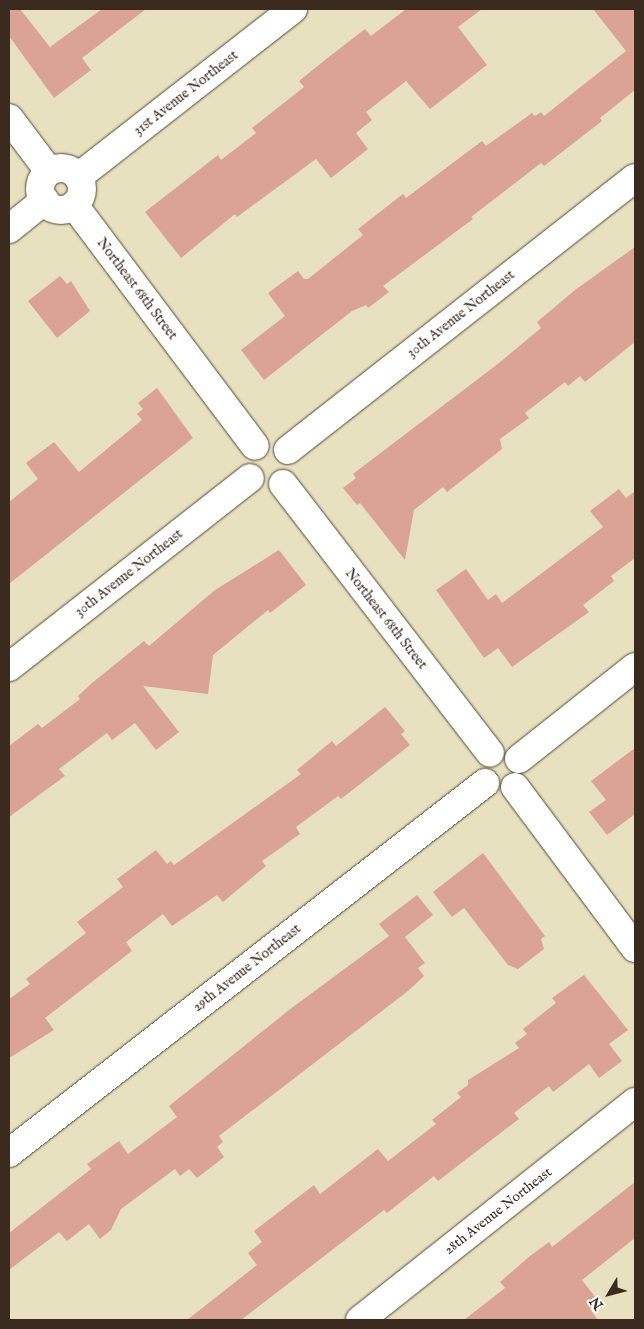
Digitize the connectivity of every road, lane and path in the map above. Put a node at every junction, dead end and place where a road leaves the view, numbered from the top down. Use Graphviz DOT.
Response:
graph roads {
  1 [pos="293,9"];
  2 [pos="9,118"];
  3 [pos="50,172"];
  4 [pos="78,177"];
  5 [pos="635,178"];
  6 [pos="45,200"];
  7 [pos="74,205"];
  8 [pos="9,229"];
  9 [pos="255,446"];
  10 [pos="288,450"];
  11 [pos="250,478"];
  12 [pos="283,484"];
  13 [pos="9,667"];
  14 [pos="635,667"];
  15 [pos="490,753"];
  16 [pos="519,759"];
  17 [pos="485,783"];
  18 [pos="515,787"];
  19 [pos="635,948"];
  20 [pos="635,1102"];
  21 [pos="9,1153"];
  22 [pos="360,1320"];
  1 -- 4 [label="street, 31st Avenue Northeast"];
  2 -- 3 [label="street"];
  3 -- 4 [label="street"];
  3 -- 6 [label="street"];
  4 -- 7 [label="street"];
  5 -- 10 [label="street, 30th Avenue Northeast"];
  6 -- 7 [label="street"];
  6 -- 8 [label="street"];
  7 -- 9 [label="street, Northeast 68th Street"];
  9 -- 10 [label="street"];
  9 -- 11 [label="street"];
  10 -- 12 [label="street"];
  11 -- 12 [label="street"];
  11 -- 13 [label="street, 30th Avenue Northeast"];
  12 -- 15 [label="street, Northeast 68th Street"];
  14 -- 16 [label="street"];
  15 -- 16 [label="street"];
  15 -- 17 [label="street"];
  16 -- 18 [label="street"];
  17 -- 18 [label="street"];
  17 -- 21 [label="street, 29th Avenue Northeast"];
  18 -- 19 [label="street"];
  20 -- 22 [label="street, 28th Avenue Northeast"];
}
